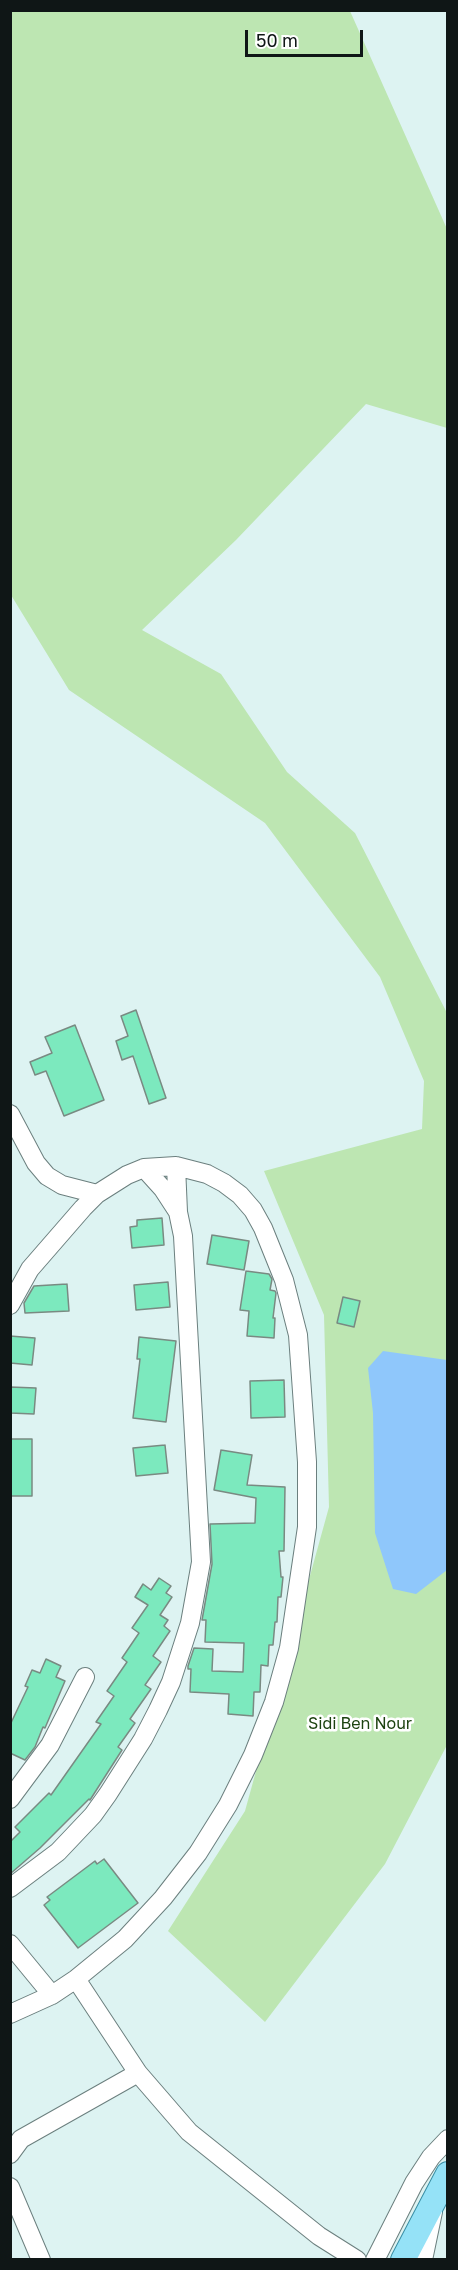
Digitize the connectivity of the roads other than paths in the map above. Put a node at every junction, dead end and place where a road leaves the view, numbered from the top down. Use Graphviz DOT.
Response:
graph roads {
  1 [pos="10,1114"];
  2 [pos="176,1166"];
  3 [pos="144,1168"];
  4 [pos="97,1194"];
  5 [pos="178,1212"];
  6 [pos="10,1305"];
  7 [pos="85,1677"];
  8 [pos="10,1799"];
  9 [pos="10,1888"];
  10 [pos="10,1944"];
  11 [pos="75,1979"];
  12 [pos="52,1995"];
  13 [pos="10,2014"];
  14 [pos="138,2073"];
  15 [pos="447,2139"];
  16 [pos="10,2154"];
  17 [pos="447,2174"];
  18 [pos="10,2187"];
  19 [pos="434,2198"];
  20 [pos="41,2259"];
  21 [pos="357,2259"];
  22 [pos="375,2259"];
  23 [pos="403,2259"];
  24 [pos="423,2259"];
  1 -- 4 [label="street"];
  2 -- 3 [label="street"];
  2 -- 5 [label="street"];
  2 -- 11 [label="street"];
  3 -- 4 [label="street"];
  3 -- 5 [label="street"];
  4 -- 6 [label="street"];
  5 -- 9 [label="street"];
  7 -- 8 [label="street"];
  10 -- 12 [label="street"];
  11 -- 12 [label="street"];
  11 -- 14 [label="street"];
  12 -- 13 [label="street"];
  14 -- 16 [label="street"];
  14 -- 21 [label="street"];
  15 -- 22 [label="street"];
  17 -- 19 [label="main road"];
  18 -- 20 [label="street"];
  19 -- 23 [label="main road"];
  19 -- 24 [label="street"];
}
